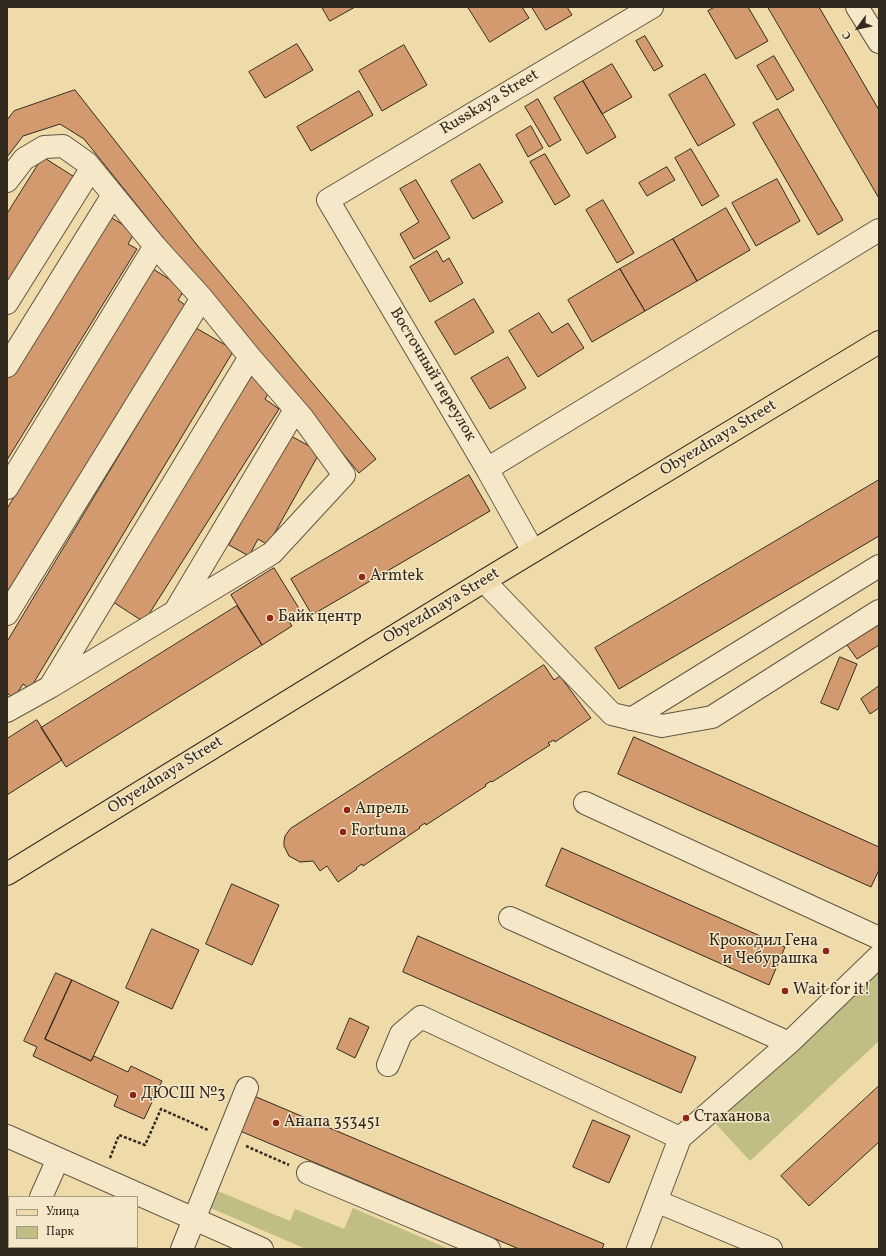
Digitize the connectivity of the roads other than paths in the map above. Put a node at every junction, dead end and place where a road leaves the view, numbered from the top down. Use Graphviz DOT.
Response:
graph roads {
  1 [pos="652,7"];
  2 [pos="857,7"];
  3 [pos="879,42"];
  4 [pos="91,169"];
  5 [pos="7,181"];
  6 [pos="113,195"];
  7 [pos="328,200"];
  8 [pos="879,230"];
  9 [pos="155,246"];
  10 [pos="202,298"];
  11 [pos="7,303"];
  12 [pos="879,342"];
  13 [pos="250,357"];
  14 [pos="7,366"];
  15 [pos="295,410"];
  16 [pos="487,469"];
  17 [pos="7,488"];
  18 [pos="533,551"];
  19 [pos="879,566"];
  20 [pos="484,581"];
  21 [pos="176,610"];
  22 [pos="879,611"];
  23 [pos="7,614"];
  24 [pos="50,687"];
  25 [pos="7,712"];
  26 [pos="631,719"];
  27 [pos="585,804"];
  28 [pos="7,874"];
  29 [pos="510,918"];
  30 [pos="879,938"];
  31 [pos="879,956"];
  32 [pos="789,1043"];
  33 [pos="388,1065"];
  34 [pos="247,1088"];
  35 [pos="7,1136"];
  36 [pos="680,1138"];
  37 [pos="58,1159"];
  38 [pos="308,1173"];
  39 [pos="41,1196"];
  40 [pos="656,1201"];
  41 [pos="193,1219"];
  42 [pos="182,1249"];
  43 [pos="262,1249"];
  44 [pos="489,1249"];
  45 [pos="638,1249"];
  46 [pos="771,1249"];
  1 -- 7 [label="street, Russkaya Street"];
  2 -- 3 [label="street"];
  4 -- 5 [label="street"];
  4 -- 6 [label="street"];
  4 -- 11 [label="street"];
  6 -- 9 [label="street"];
  6 -- 14 [label="street"];
  7 -- 16 [label="street, Восточный переулок"];
  8 -- 16 [label="street"];
  9 -- 10 [label="street"];
  9 -- 17 [label="street"];
  10 -- 13 [label="street"];
  10 -- 23 [label="street"];
  12 -- 18 [label="main road, Obyezdnaya Street"];
  13 -- 15 [label="street"];
  13 -- 24 [label="street"];
  15 -- 21 [label="street"];
  15 -- 21 [label="street"];
  16 -- 18 [label="street, Восточный переулок"];
  18 -- 20 [label="main road, Obyezdnaya Street"];
  19 -- 26 [label="street"];
  20 -- 26 [label="street"];
  20 -- 28 [label="main road, Obyezdnaya Street"];
  21 -- 24 [label="street"];
  22 -- 26 [label="street"];
  24 -- 25 [label="street"];
  27 -- 30 [label="street"];
  29 -- 32 [label="street"];
  31 -- 32 [label="street"];
  32 -- 36 [label="street"];
  33 -- 36 [label="street"];
  34 -- 41 [label="street"];
  35 -- 37 [label="street"];
  36 -- 40 [label="street"];
  37 -- 39 [label="street"];
  37 -- 41 [label="street"];
  38 -- 44 [label="street"];
  40 -- 45 [label="street"];
  40 -- 46 [label="street"];
  41 -- 42 [label="street"];
  41 -- 43 [label="street"];
}
